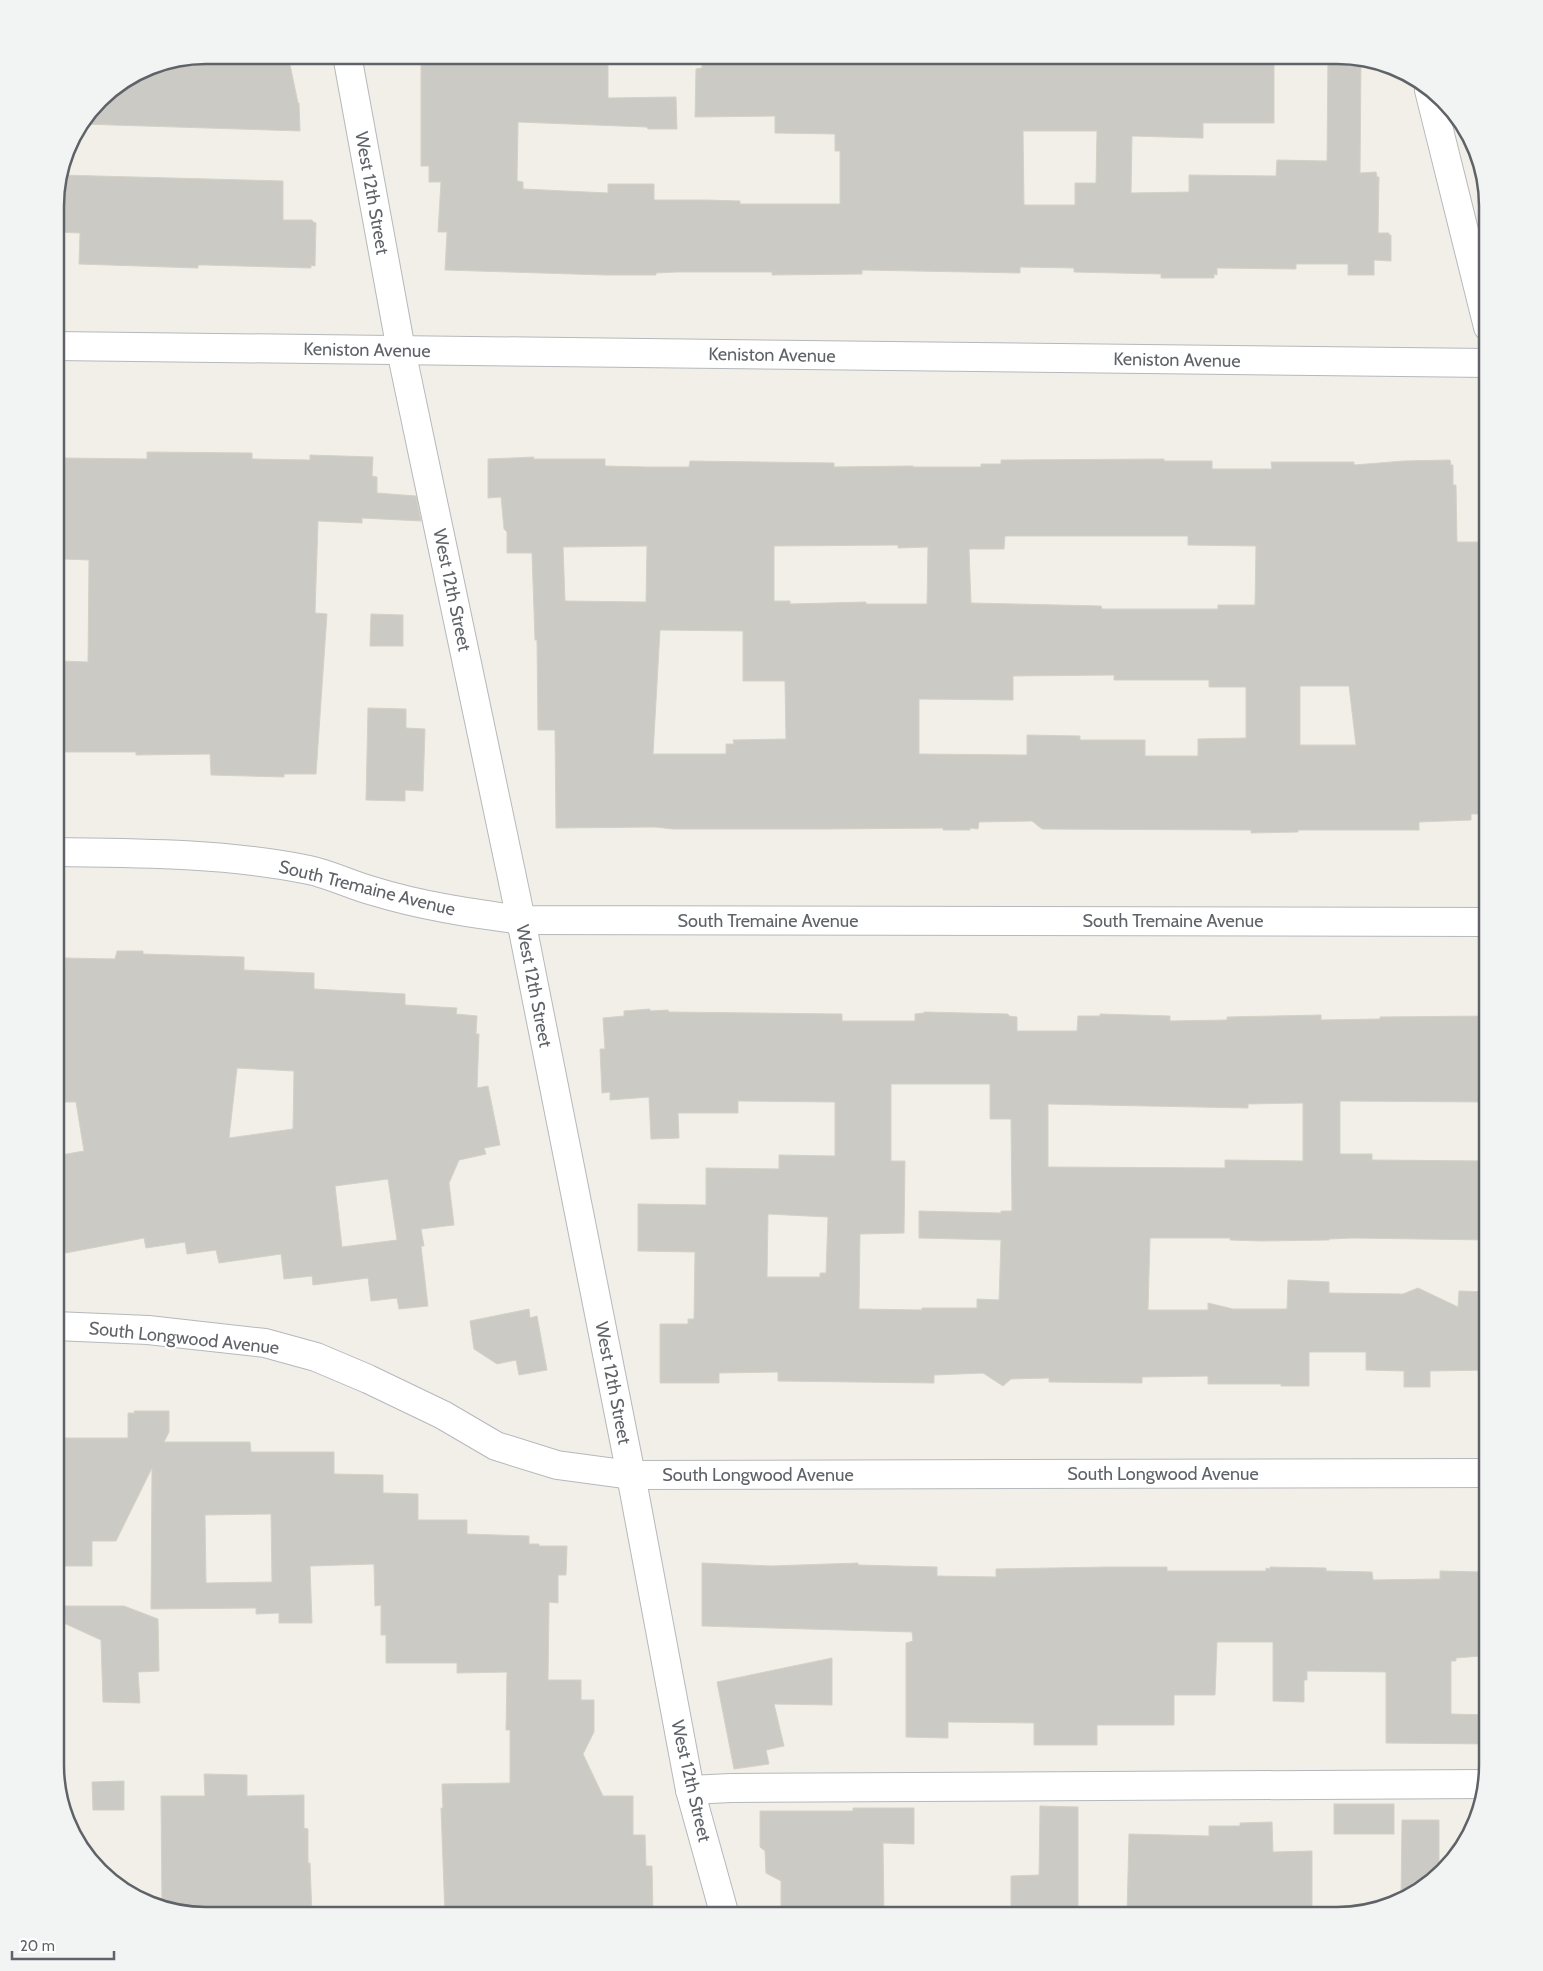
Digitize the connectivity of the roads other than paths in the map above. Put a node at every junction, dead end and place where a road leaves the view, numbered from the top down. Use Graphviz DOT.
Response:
graph roads {
  1 [pos="349,64"];
  2 [pos="1431,99"];
  3 [pos="1479,291"];
  4 [pos="64,346"];
  5 [pos="401,350"];
  6 [pos="1479,364"];
  7 [pos="64,852"];
  8 [pos="521,920"];
  9 [pos="1479,922"];
  10 [pos="64,1326"];
  11 [pos="1479,1473"];
  12 [pos="631,1475"];
  13 [pos="1478,1784"];
  14 [pos="690,1790"];
  15 [pos="722,1907"];
  1 -- 5 [label="street, West 12th Street"];
  2 -- 3 [label="street"];
  4 -- 5 [label="street, Keniston Avenue"];
  5 -- 6 [label="street, Keniston Avenue"];
  5 -- 8 [label="street, West 12th Street"];
  7 -- 8 [label="street, South Tremaine Avenue"];
  8 -- 9 [label="street, South Tremaine Avenue"];
  8 -- 12 [label="street, West 12th Street"];
  10 -- 12 [label="street, South Longwood Avenue"];
  11 -- 12 [label="street, South Longwood Avenue"];
  12 -- 14 [label="street, West 12th Street"];
  13 -- 14 [label="street"];
  14 -- 15 [label="street, West 12th Street"];
}
